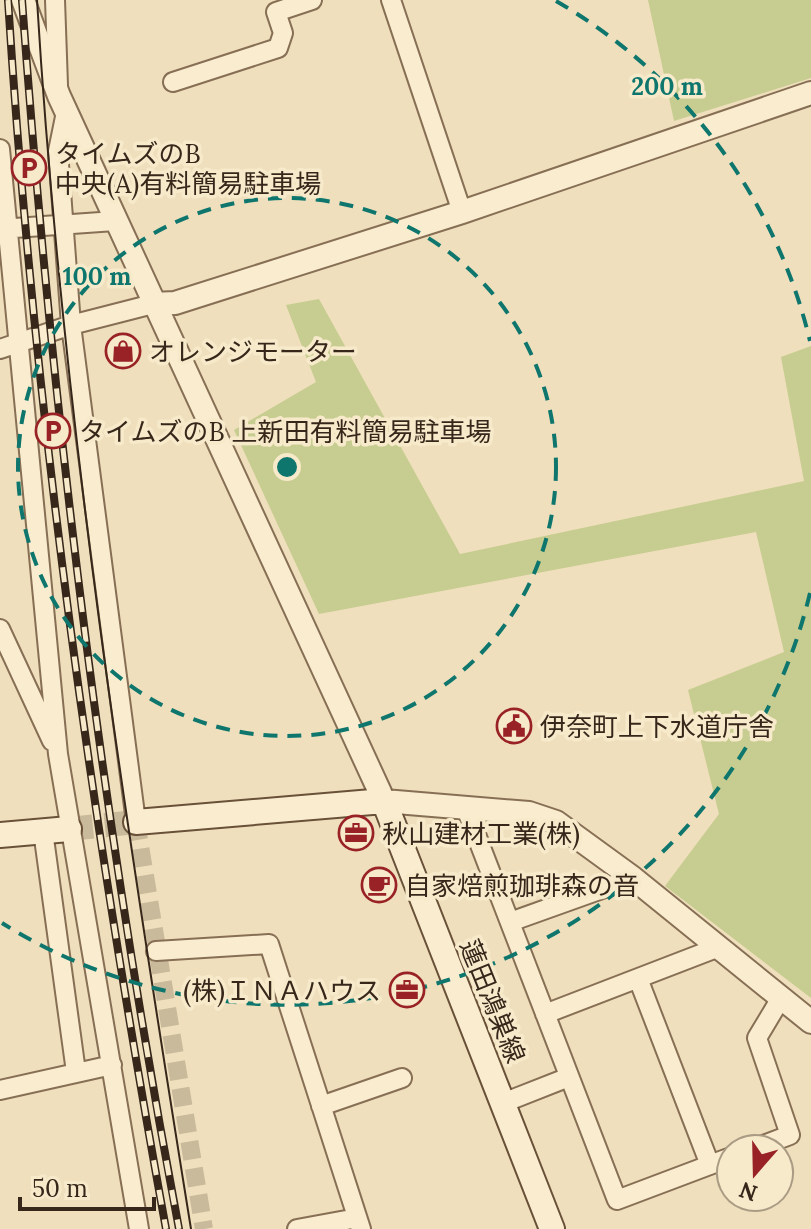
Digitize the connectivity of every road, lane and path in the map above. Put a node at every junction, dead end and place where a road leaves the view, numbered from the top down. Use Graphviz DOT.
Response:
graph roads {
  1 [pos="23,0"];
  2 [pos="55,0"];
  3 [pos="312,0"];
  4 [pos="391,0"];
  5 [pos="173,82"];
  6 [pos="811,93"];
  7 [pos="63,104"];
  8 [pos="0,149"];
  9 [pos="462,212"];
  10 [pos="115,221"];
  11 [pos="64,224"];
  12 [pos="4,228"];
  13 [pos="153,304"];
  14 [pos="71,325"];
  15 [pos="19,343"];
  16 [pos="0,349"];
  17 [pos="0,629"];
  18 [pos="58,754"];
  19 [pos="384,801"];
  20 [pos="465,806"];
  21 [pos="136,822"];
  22 [pos="69,829"];
  23 [pos="43,831"];
  24 [pos="0,835"];
  25 [pos="633,878"];
  26 [pos="510,922"];
  27 [pos="719,947"];
  28 [pos="156,951"];
  29 [pos="639,981"];
  30 [pos="781,998"];
  31 [pos="545,1014"];
  32 [pos="811,1022"];
  33 [pos="112,1065"];
  34 [pos="76,1072"];
  35 [pos="569,1077"];
  36 [pos="402,1078"];
  37 [pos="0,1090"];
  38 [pos="503,1103"];
  39 [pos="321,1106"];
  40 [pos="789,1133"];
  41 [pos="715,1163"];
  42 [pos="710,1165"];
  43 [pos="359,1224"];
  44 [pos="139,1229"];
  45 [pos="297,1229"];
  46 [pos="552,1229"];
  1 -- 7 [label="street"];
  2 -- 7 [label="street"];
  3 -- 5 [label="street"];
  4 -- 9 [label="street"];
  6 -- 9 [label="street"];
  7 -- 10 [label="street"];
  7 -- 11 [label="street"];
  8 -- 12 [label="street"];
  9 -- 13 [label="street"];
  10 -- 11 [label="street"];
  10 -- 13 [label="street"];
  11 -- 12 [label="street"];
  11 -- 14 [label="street"];
  12 -- 15 [label="street"];
  13 -- 14 [label="street"];
  13 -- 19 [label="street"];
  14 -- 15 [label="street"];
  14 -- 21 [label="street"];
  15 -- 16 [label="street"];
  15 -- 18 [label="street"];
  17 -- 18 [label="street"];
  18 -- 22 [label="street"];
  19 -- 20 [label="street"];
  19 -- 21 [label="main road"];
  19 -- 38 [label="main road, 蓮田鴻巣線"];
  20 -- 25 [label="street"];
  20 -- 26 [label="street"];
  22 -- 23 [label="main road"];
  22 -- 33 [label="street"];
  23 -- 24 [label="main road"];
  23 -- 34 [label="street"];
  25 -- 26 [label="street"];
  25 -- 27 [label="street"];
  26 -- 31 [label="street"];
  27 -- 29 [label="street"];
  27 -- 30 [label="street"];
  28 -- 39 [label="street"];
  29 -- 31 [label="street"];
  29 -- 42 [label="street"];
  30 -- 32 [label="street"];
  30 -- 40 [label="street"];
  31 -- 35 [label="street"];
  33 -- 34 [label="street"];
  33 -- 44 [label="street"];
  34 -- 37 [label="street"];
  35 -- 38 [label="street"];
  35 -- 42 [label="street"];
  36 -- 39 [label="street"];
  38 -- 46 [label="main road, 蓮田鴻巣線"];
  39 -- 43 [label="street"];
  41 -- 42 [label="street"];
  43 -- 45 [label="street"];
}
